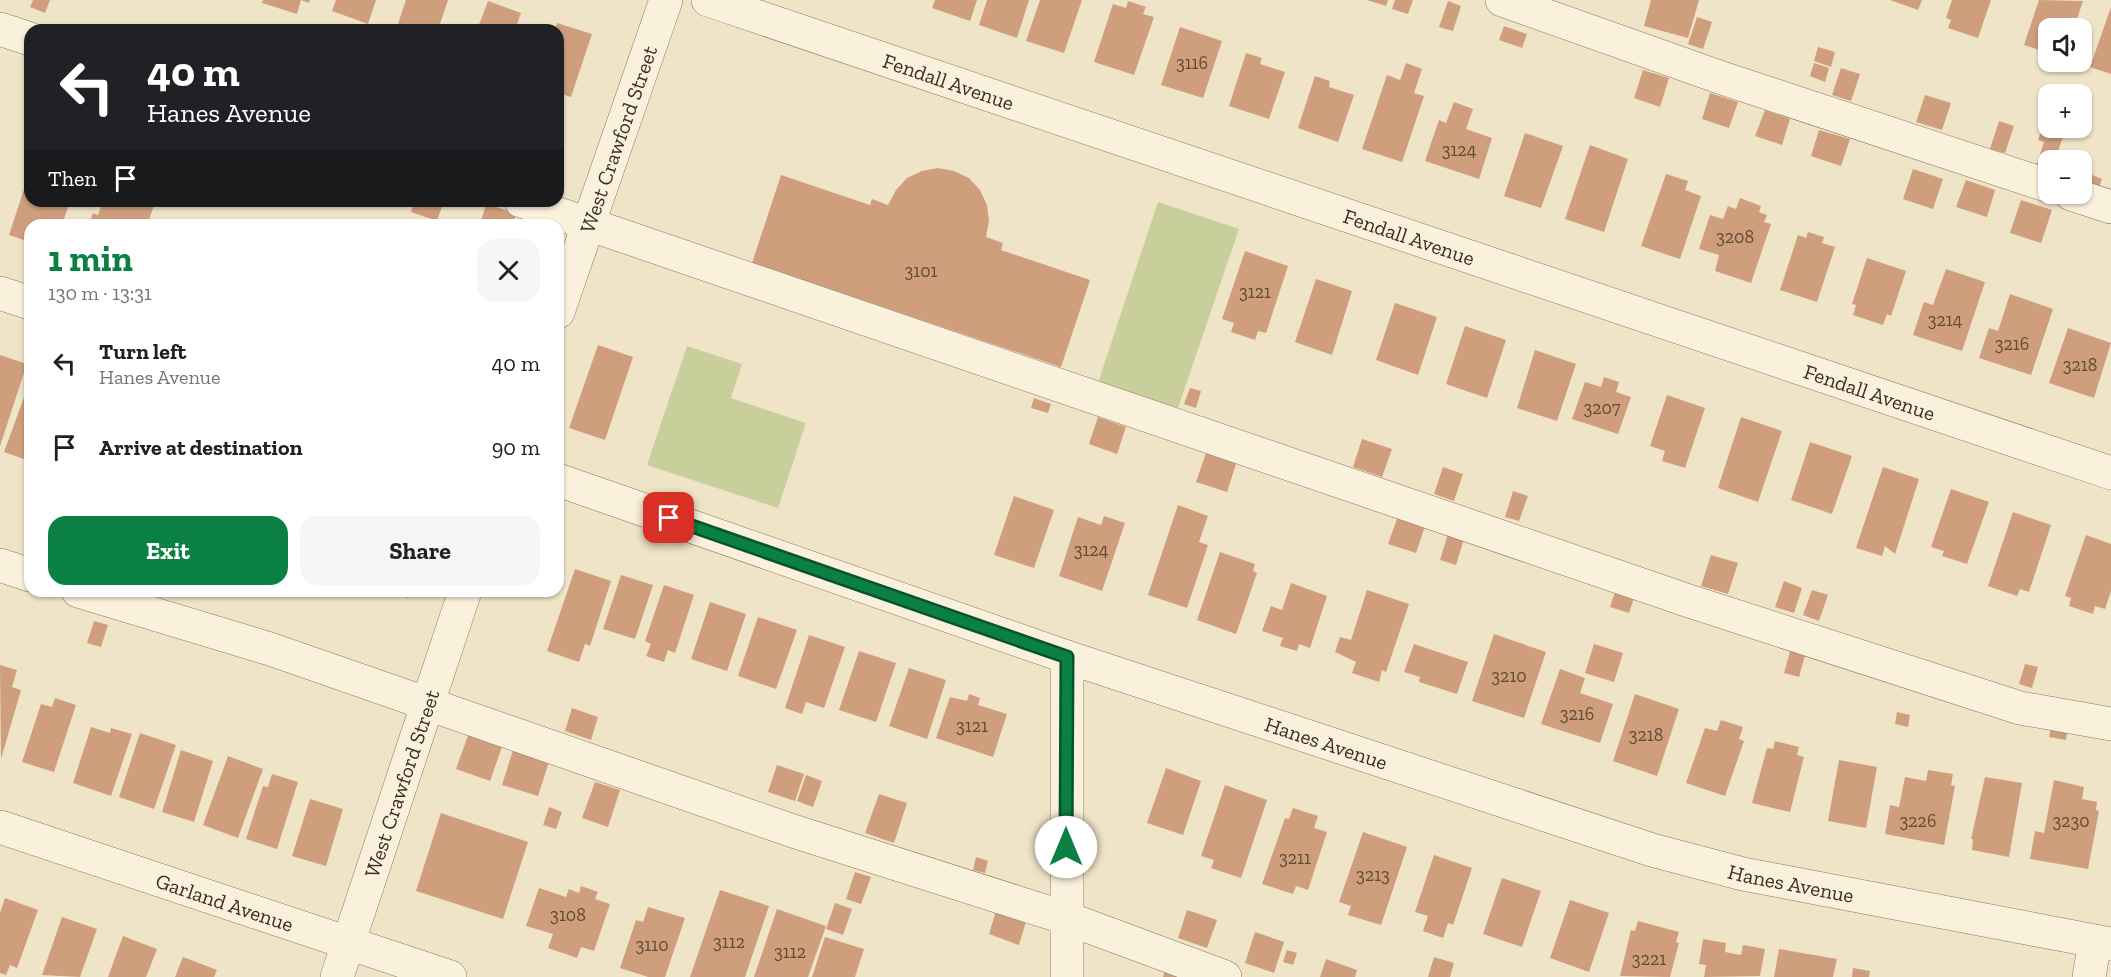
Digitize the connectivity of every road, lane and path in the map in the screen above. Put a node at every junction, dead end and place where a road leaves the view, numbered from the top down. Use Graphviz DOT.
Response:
graph roads {
  1 [pos="666,0"];
  2 [pos="708,0"];
  3 [pos="1502,0"];
  4 [pos="0,29"];
  5 [pos="24,37"];
  6 [pos="2038,182"];
  7 [pos="2092,201"];
  8 [pos="539,207"];
  9 [pos="2111,207"];
  10 [pos="588,223"];
  11 [pos="0,293"];
  12 [pos="564,294"];
  13 [pos="24,301"];
  14 [pos="2111,473"];
  15 [pos="564,482"];
  16 [pos="0,565"];
  17 [pos="24,573"];
  18 [pos="98,597"];
  19 [pos="463,597"];
  20 [pos="1067,657"];
  21 [pos="428,703"];
  22 [pos="2111,724"];
  23 [pos="0,827"];
  24 [pos="1066,918"];
  25 [pos="349,942"];
  26 [pos="2103,943"];
  27 [pos="338,977"];
  28 [pos="450,977"];
  29 [pos="1067,977"];
  30 [pos="1225,977"];
  31 [pos="2089,977"];
  1 -- 10 [label="street, West Crawford Street"];
  2 -- 14 [label="street, Fendall Avenue"];
  3 -- 6 [label="street"];
  4 -- 5 [label="street"];
  7 -- 9 [label="street"];
  8 -- 10 [label="street"];
  10 -- 12 [label="street, West Crawford Street"];
  10 -- 22 [label="street"];
  11 -- 13 [label="street"];
  15 -- 20 [label="street, Hanes Avenue"];
  16 -- 17 [label="street"];
  18 -- 21 [label="street"];
  19 -- 21 [label="street, West Crawford Street"];
  20 -- 24 [label="street"];
  20 -- 26 [label="street, Hanes Avenue"];
  21 -- 24 [label="street"];
  21 -- 25 [label="street, West Crawford Street"];
  23 -- 25 [label="street, Garland Avenue"];
  24 -- 29 [label="street"];
  24 -- 30 [label="street"];
  25 -- 27 [label="street, West Crawford Street"];
  25 -- 28 [label="street, Garland Avenue"];
  26 -- 31 [label="street"];
}
